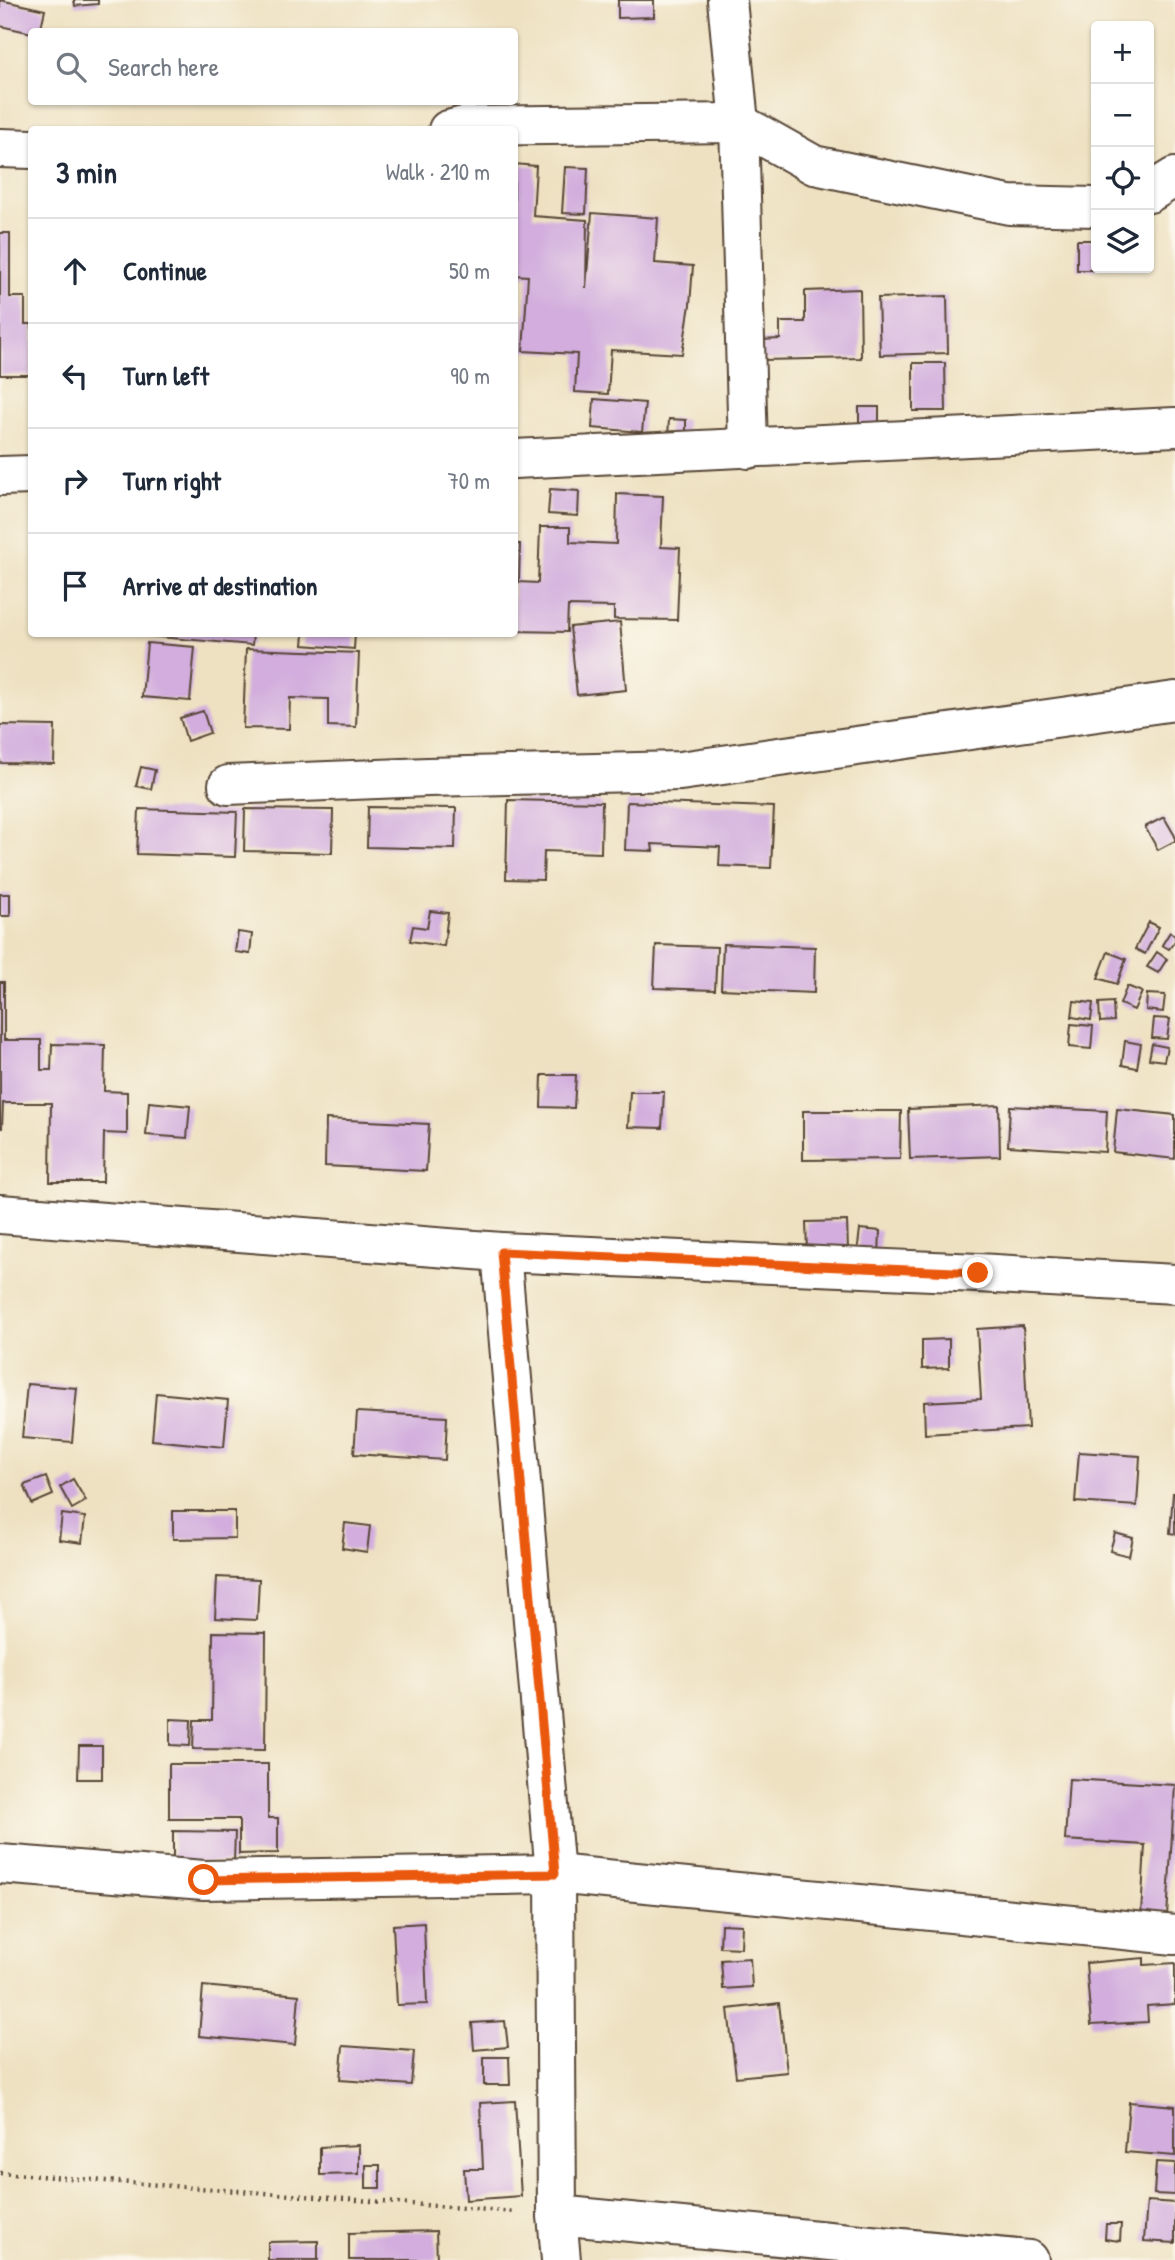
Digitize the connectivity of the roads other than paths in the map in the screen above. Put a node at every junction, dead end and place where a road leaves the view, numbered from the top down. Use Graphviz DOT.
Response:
graph roads {
  1 [pos="727,0"];
  2 [pos="739,123"];
  3 [pos="463,126"];
  4 [pos="0,148"];
  5 [pos="28,149"];
  6 [pos="1175,177"];
  7 [pos="1154,190"];
  8 [pos="1091,207"];
  9 [pos="1175,427"];
  10 [pos="748,449"];
  11 [pos="518,459"];
  12 [pos="28,475"];
  13 [pos="0,476"];
  14 [pos="1175,701"];
  15 [pos="228,785"];
  16 [pos="0,1214"];
  17 [pos="501,1252"];
  18 [pos="1175,1284"];
  19 [pos="0,1864"];
  20 [pos="555,1874"];
  21 [pos="1175,1935"];
  22 [pos="557,2215"];
  23 [pos="561,2260"];
  24 [pos="1029,2260"];
  1 -- 2 [label="street"];
  2 -- 3 [label="street"];
  2 -- 8 [label="street"];
  2 -- 10 [label="street"];
  4 -- 5 [label="street"];
  6 -- 7 [label="street"];
  9 -- 10 [label="street"];
  10 -- 11 [label="street"];
  12 -- 13 [label="street"];
  14 -- 15 [label="street"];
  16 -- 17 [label="street"];
  17 -- 18 [label="street"];
  17 -- 20 [label="street"];
  19 -- 20 [label="street"];
  20 -- 21 [label="street"];
  20 -- 22 [label="street"];
  22 -- 23 [label="street"];
  22 -- 24 [label="street"];
}
